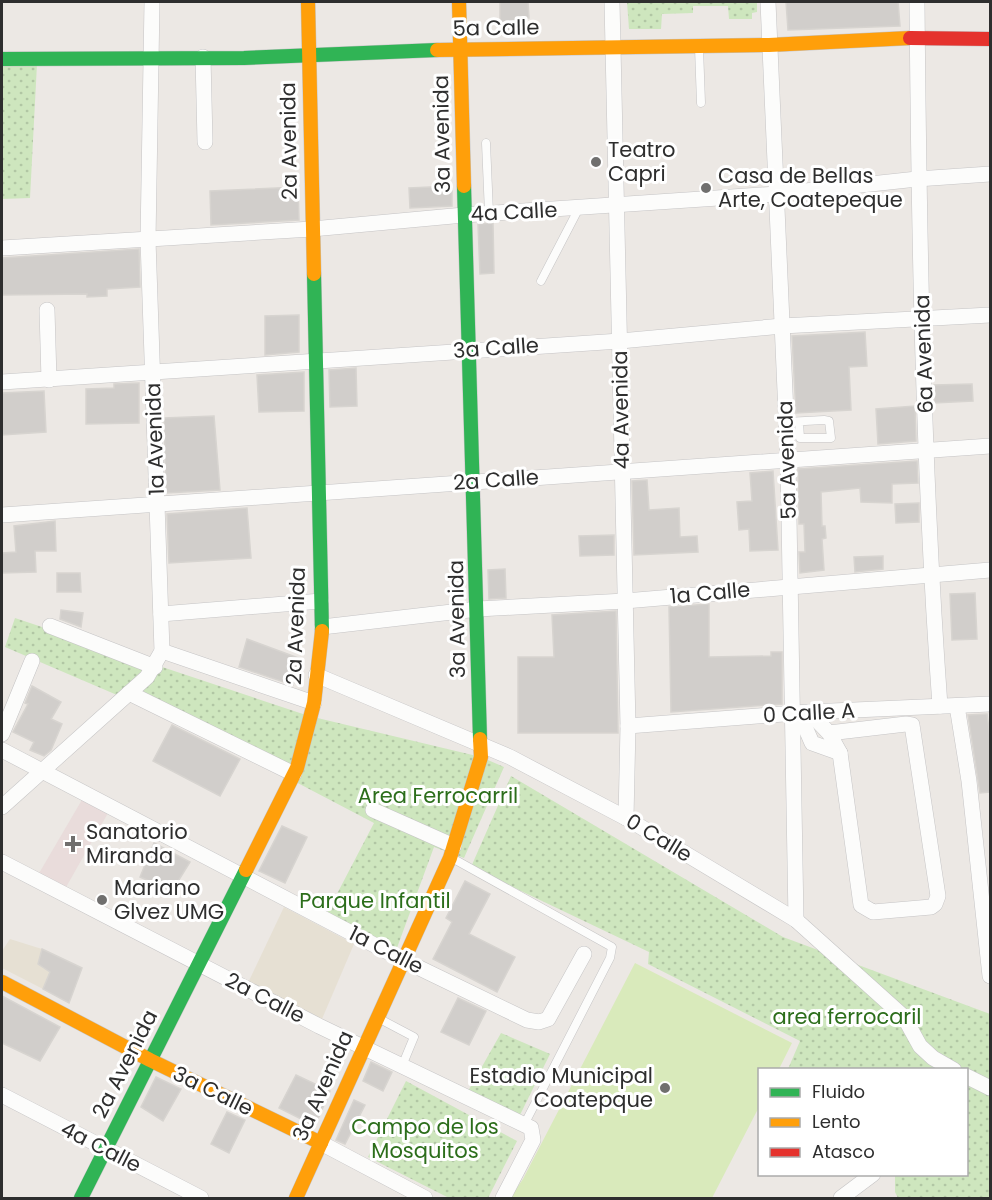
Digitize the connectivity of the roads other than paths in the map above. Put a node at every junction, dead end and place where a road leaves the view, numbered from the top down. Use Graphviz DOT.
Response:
graph roads {
  1 [pos="152,2"];
  2 [pos="308,2"];
  3 [pos="459,2"];
  4 [pos="612,2"];
  5 [pos="768,2"];
  6 [pos="917,2"];
  7 [pos="917,38"];
  8 [pos="990,39"];
  9 [pos="769,45"];
  10 [pos="699,46"];
  11 [pos="614,48"];
  12 [pos="461,49"];
  13 [pos="309,53"];
  14 [pos="153,56"];
  15 [pos="203,57"];
  16 [pos="2,59"];
  17 [pos="701,103"];
  18 [pos="206,142"];
  19 [pos="486,143"];
  20 [pos="990,174"];
  21 [pos="917,178"];
  22 [pos="777,194"];
  23 [pos="617,206"];
  24 [pos="579,208"];
  25 [pos="489,213"];
  26 [pos="464,215"];
  27 [pos="312,229"];
  28 [pos="148,240"];
  29 [pos="2,248"];
  30 [pos="541,281"];
  31 [pos="47,310"];
  32 [pos="990,315"];
  33 [pos="922,320"];
  34 [pos="782,326"];
  35 [pos="620,340"];
  36 [pos="471,350"];
  37 [pos="316,361"];
  38 [pos="152,371"];
  39 [pos="50,380"];
  40 [pos="2,382"];
  41 [pos="792,422"];
  42 [pos="990,446"];
  43 [pos="927,451"];
  44 [pos="788,460"];
  45 [pos="622,470"];
  46 [pos="475,481"];
  47 [pos="319,494"];
  48 [pos="158,504"];
  49 [pos="2,515"];
  50 [pos="990,570"];
  51 [pos="930,575"];
  52 [pos="789,587"];
  53 [pos="321,601"];
  54 [pos="626,601"];
  55 [pos="478,609"];
  56 [pos="161,614"];
  57 [pos="50,626"];
  58 [pos="322,627"];
  59 [pos="162,651"];
  60 [pos="32,661"];
  61 [pos="155,667"];
  62 [pos="316,675"];
  63 [pos="129,693"];
  64 [pos="314,703"];
  65 [pos="990,704"];
  66 [pos="940,706"];
  67 [pos="957,706"];
  68 [pos="800,713"];
  69 [pos="628,726"];
  70 [pos="829,733"];
  71 [pos="2,734"];
  72 [pos="481,743"];
  73 [pos="2,750"];
  74 [pos="840,753"];
  75 [pos="41,770"];
  76 [pos="294,774"];
  77 [pos="2,807"];
  78 [pos="373,810"];
  79 [pos="626,818"];
  80 [pos="452,852"];
  81 [pos="2,862"];
  82 [pos="242,874"];
  83 [pos="796,920"];
  84 [pos="584,954"];
  85 [pos="403,960"];
  86 [pos="199,965"];
  87 [pos="990,976"];
  88 [pos="2,982"];
  89 [pos="377,1017"];
  90 [pos="363,1047"];
  91 [pos="150,1060"];
  92 [pos="402,1066"];
  93 [pos="950,1068"];
  94 [pos="968,1077"];
  95 [pos="990,1088"];
  96 [pos="2,1095"];
  97 [pos="528,1127"];
  98 [pos="321,1143"];
  99 [pos="106,1149"];
  100 [pos="870,1176"];
  101 [pos="81,1198"];
  102 [pos="201,1198"];
  103 [pos="296,1198"];
  104 [pos="425,1198"];
  105 [pos="503,1198"];
  106 [pos="841,1198"];
  1 -- 14 [label="street, 1a Avenida"];
  2 -- 13 [label="main road, 2a Avenida"];
  3 -- 12 [label="main road, 3a Avenida"];
  4 -- 11 [label="street, 4a Avenida"];
  5 -- 9 [label="street, 5a Avenida"];
  6 -- 7 [label="street, 6a Avenida"];
  7 -- 8 [label="main road, 5a Calle"];
  7 -- 9 [label="main road, 5a Calle"];
  7 -- 21 [label="street, 6a Avenida"];
  9 -- 10 [label="main road, 5a Calle"];
  9 -- 22 [label="street, 5a Avenida"];
  10 -- 11 [label="main road, 5a Calle"];
  10 -- 17 [label="lane"];
  11 -- 12 [label="main road, 5a Calle"];
  11 -- 23 [label="street, 4a Avenida"];
  12 -- 13 [label="main road, 5a Calle"];
  12 -- 26 [label="main road, 3a Avenida"];
  13 -- 15 [label="main road, 5a Calle"];
  13 -- 27 [label="main road, 2a Avenida"];
  14 -- 15 [label="main road, 5a Calle"];
  14 -- 16 [label="main road, 5a Calle"];
  14 -- 28 [label="street, 1a Avenida"];
  15 -- 18 [label="street"];
  19 -- 25 [label="lane"];
  20 -- 21 [label="street, 4a Calle"];
  21 -- 22 [label="street, 4a Calle"];
  21 -- 33 [label="street, 6a Avenida"];
  22 -- 23 [label="street, 4a Calle"];
  22 -- 34 [label="street, 5a Avenida"];
  23 -- 24 [label="street, 4a Calle"];
  23 -- 35 [label="street, 4a Avenida"];
  24 -- 25 [label="street, 4a Calle"];
  24 -- 30 [label="lane"];
  25 -- 26 [label="street, 4a Calle"];
  26 -- 27 [label="street, 4a Calle"];
  26 -- 36 [label="main road, 3a Avenida"];
  27 -- 28 [label="street, 4a Calle"];
  27 -- 37 [label="main road, 2a Avenida"];
  28 -- 29 [label="street, 4a Calle"];
  28 -- 38 [label="street, 1a Avenida"];
  31 -- 39 [label="street"];
  32 -- 33 [label="street, 3a Calle"];
  33 -- 34 [label="street, 3a Calle"];
  33 -- 43 [label="street, 6a Avenida"];
  34 -- 35 [label="street, 3a Calle"];
  34 -- 41 [label="street, 5a Avenida"];
  35 -- 36 [label="street, 3a Calle"];
  35 -- 45 [label="street, 4a Avenida"];
  36 -- 37 [label="street, 3a Calle"];
  36 -- 46 [label="main road, 3a Avenida"];
  37 -- 38 [label="street, 3a Calle"];
  37 -- 47 [label="main road, 2a Avenida"];
  38 -- 39 [label="street, 3a Calle"];
  38 -- 48 [label="street, 1a Avenida"];
  39 -- 40 [label="street, 3a Calle"];
  41 -- 41 [label="lane"];
  41 -- 44 [label="street, 5a Avenida"];
  42 -- 43 [label="street, 2a Calle"];
  43 -- 44 [label="street, 2a Calle"];
  43 -- 51 [label="street, 6a Avenida"];
  44 -- 45 [label="street, 2a Calle"];
  44 -- 52 [label="street, 5a Avenida"];
  45 -- 46 [label="street, 2a Calle"];
  45 -- 54 [label="street, 4a Avenida"];
  46 -- 47 [label="street, 2a Calle"];
  46 -- 55 [label="main road, 3a Avenida"];
  47 -- 48 [label="street, 2a Calle"];
  47 -- 53 [label="main road, 2a Avenida"];
  48 -- 49 [label="street, 2a Calle"];
  48 -- 56 [label="street, 1a Avenida"];
  50 -- 51 [label="street, 1a Calle"];
  51 -- 52 [label="street, 1a Calle"];
  51 -- 66 [label="street, 6a Avenida"];
  52 -- 54 [label="street, 1a Calle"];
  52 -- 68 [label="street, 5a Avenida"];
  53 -- 56 [label="street"];
  53 -- 58 [label="main road, 2a Avenida"];
  54 -- 55 [label="street, 1a Calle"];
  54 -- 69 [label="street, 4a Avenida"];
  55 -- 58 [label="street, 1a Calle"];
  55 -- 72 [label="main road, 3a Avenida"];
  56 -- 59 [label="street, 1a Avenida"];
  57 -- 61 [label="street"];
  58 -- 62 [label="main road, 2a Avenida"];
  59 -- 61 [label="street, 1a Avenida"];
  59 -- 64 [label="street"];
  60 -- 71 [label="street"];
  61 -- 63 [label="street, 1a Avenida"];
  62 -- 64 [label="main road, 2a Avenida"];
  62 -- 72 [label="street, 0 Calle"];
  63 -- 75 [label="street, 1a Avenida"];
  63 -- 76 [label="street"];
  64 -- 76 [label="main road, 2a Avenida"];
  65 -- 67 [label="street, 0 Calle A"];
  66 -- 67 [label="street, 0 Calle A"];
  66 -- 68 [label="street, 0 Calle A"];
  67 -- 87 [label="street"];
  68 -- 69 [label="street, 0 Calle A"];
  68 -- 70 [label="street"];
  68 -- 74 [label="street"];
  68 -- 83 [label="street, 5a Avenida"];
  69 -- 79 [label="street, 4a Avenida"];
  70 -- 74 [label="street"];
  70 -- 74 [label="street"];
  72 -- 79 [label="street, 0 Calle"];
  72 -- 80 [label="main road, 3a Avenida"];
  73 -- 75 [label="street, 1a Calle"];
  75 -- 77 [label="street, 1a Avenida"];
  75 -- 82 [label="street, 1a Calle"];
  76 -- 82 [label="main road, 2a Avenida"];
  78 -- 80 [label="street"];
  79 -- 83 [label="street, 0 Calle"];
  80 -- 85 [label="main road, 3a Avenida"];
  80 -- 97 [label="lane"];
  81 -- 86 [label="street, 2a Calle"];
  82 -- 85 [label="street, 1a Calle"];
  82 -- 86 [label="main road, 2a Avenida"];
  83 -- 93 [label="street, 0 Calle"];
  84 -- 85 [label="street, 1a Calle"];
  85 -- 89 [label="main road, 3a Avenida"];
  86 -- 90 [label="street, 2a Calle"];
  86 -- 91 [label="main road, 2a Avenida"];
  88 -- 91 [label="main road, 3a Calle"];
  89 -- 90 [label="main road, 3a Avenida"];
  89 -- 92 [label="lane"];
  90 -- 92 [label="street, 2a Calle"];
  90 -- 98 [label="main road, 3a Avenida"];
  91 -- 98 [label="main road, 3a Calle"];
  91 -- 99 [label="main road, 2a Avenida"];
  92 -- 97 [label="street, 2a Calle"];
  94 -- 95 [label="street"];
  96 -- 99 [label="street, 4a Calle"];
  97 -- 105 [label="street"];
  98 -- 103 [label="main road, 3a Avenida"];
  98 -- 104 [label="street, 3a Calle"];
  99 -- 101 [label="main road, 2a Avenida"];
  99 -- 102 [label="street, 4a Calle"];
  100 -- 106 [label="street"];
}
